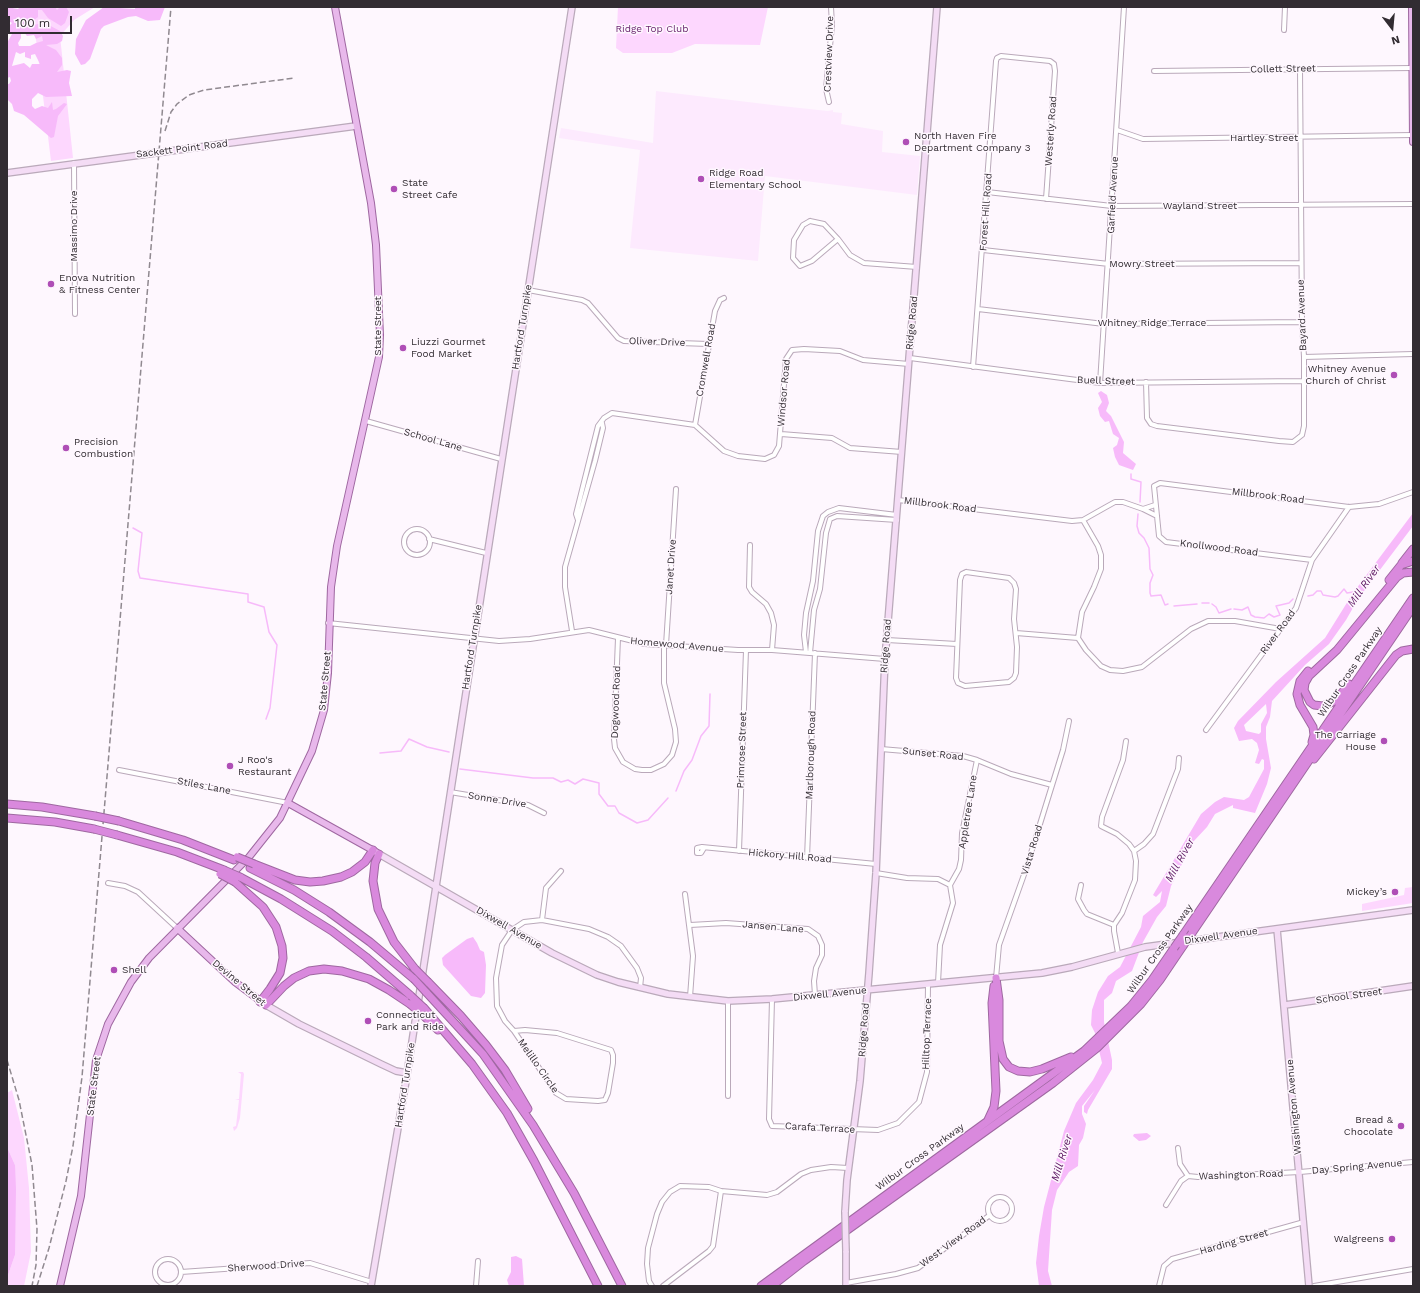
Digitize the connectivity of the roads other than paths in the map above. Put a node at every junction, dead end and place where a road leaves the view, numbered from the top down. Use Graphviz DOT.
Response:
graph roads {
  1 [pos="335,7"];
  2 [pos="572,7"];
  3 [pos="831,7"];
  4 [pos="937,7"];
  5 [pos="1124,7"];
  6 [pos="1285,7"];
  7 [pos="1412,7"];
  8 [pos="1284,30"];
  9 [pos="1054,64"];
  10 [pos="1412,68"];
  11 [pos="1300,69"];
  12 [pos="1154,71"];
  13 [pos="829,102"];
  14 [pos="356,126"];
  15 [pos="1117,130"];
  16 [pos="1413,135"];
  17 [pos="1301,137"];
  18 [pos="1413,142"];
  19 [pos="74,163"];
  20 [pos="7,173"];
  21 [pos="987,192"];
  22 [pos="1046,199"];
  23 [pos="1413,204"];
  24 [pos="1112,206"];
  25 [pos="1301,206"];
  26 [pos="838,239"];
  27 [pos="983,250"];
  28 [pos="1301,263"];
  29 [pos="1109,264"];
  30 [pos="917,267"];
  31 [pos="528,290"];
  32 [pos="724,298"];
  33 [pos="978,309"];
  34 [pos="74,314"];
  35 [pos="1302,322"];
  36 [pos="1104,324"];
  37 [pos="708,344"];
  38 [pos="1413,354"];
  39 [pos="1304,357"];
  40 [pos="909,361"];
  41 [pos="973,366"];
  42 [pos="1303,381"];
  43 [pos="1146,382"];
  44 [pos="1100,383"];
  45 [pos="366,421"];
  46 [pos="696,425"];
  47 [pos="781,434"];
  48 [pos="902,452"];
  49 [pos="501,459"];
  50 [pos="676,489"];
  51 [pos="1413,492"];
  52 [pos="898,500"];
  53 [pos="1155,505"];
  54 [pos="1349,506"];
  55 [pos="1143,509"];
  56 [pos="828,512"];
  57 [pos="1157,516"];
  58 [pos="832,518"];
  59 [pos="897,518"];
  60 [pos="1083,520"];
  61 [pos="429,539"];
  62 [pos="750,545"];
  63 [pos="1413,549"];
  64 [pos="486,552"];
  65 [pos="1312,560"];
  66 [pos="1413,561"];
  67 [pos="1401,565"];
  68 [pos="1413,572"];
  69 [pos="1413,598"];
  70 [pos="1413,607"];
  71 [pos="328,623"];
  72 [pos="1280,630"];
  73 [pos="572,631"];
  74 [pos="1016,633"];
  75 [pos="618,638"];
  76 [pos="1078,638"];
  77 [pos="473,639"];
  78 [pos="887,640"];
  79 [pos="957,644"];
  80 [pos="665,645"];
  81 [pos="1413,649"];
  82 [pos="746,650"];
  83 [pos="772,650"];
  84 [pos="808,653"];
  85 [pos="815,654"];
  86 [pos="885,659"];
  87 [pos="1364,670"];
  88 [pos="1069,720"];
  89 [pos="1206,730"];
  90 [pos="1126,741"];
  91 [pos="881,749"];
  92 [pos="1308,751"];
  93 [pos="1179,758"];
  94 [pos="977,760"];
  95 [pos="1306,766"];
  96 [pos="119,770"];
  97 [pos="1052,785"];
  98 [pos="450,792"];
  99 [pos="288,803"];
  100 [pos="7,804"];
  101 [pos="544,813"];
  102 [pos="7,818"];
  103 [pos="704,848"];
  104 [pos="739,851"];
  105 [pos="1134,851"];
  106 [pos="376,852"];
  107 [pos="807,858"];
  108 [pos="876,864"];
  109 [pos="252,866"];
  110 [pos="562,871"];
  111 [pos="876,873"];
  112 [pos="238,880"];
  113 [pos="108,883"];
  114 [pos="950,885"];
  115 [pos="1081,885"];
  116 [pos="436,886"];
  117 [pos="685,894"];
  118 [pos="1413,910"];
  119 [pos="542,920"];
  120 [pos="690,925"];
  121 [pos="1114,925"];
  122 [pos="177,928"];
  123 [pos="1277,929"];
  124 [pos="512,930"];
  125 [pos="1118,953"];
  126 [pos="996,978"];
  127 [pos="938,983"];
  128 [pos="928,984"];
  129 [pos="1413,986"];
  130 [pos="640,988"];
  131 [pos="867,990"];
  132 [pos="815,995"];
  133 [pos="690,997"];
  134 [pos="772,999"];
  135 [pos="728,1001"];
  136 [pos="263,1004"];
  137 [pos="1285,1005"];
  138 [pos="423,1012"];
  139 [pos="514,1032"];
  140 [pos="1084,1051"];
  141 [pos="407,1073"];
  142 [pos="728,1096"];
  143 [pos="986,1122"];
  144 [pos="898,1123"];
  145 [pos="533,1125"];
  146 [pos="854,1130"];
  147 [pos="1178,1148"];
  148 [pos="1413,1162"];
  149 [pos="848,1168"];
  150 [pos="1300,1172"];
  151 [pos="1188,1176"];
  152 [pos="721,1190"];
  153 [pos="1166,1205"];
  154 [pos="990,1216"];
  155 [pos="1304,1222"];
  156 [pos="478,1261"];
  157 [pos="1413,1269"];
  158 [pos="181,1272"];
  159 [pos="371,1284"];
  160 [pos="846,1284"];
  161 [pos="60,1286"];
  162 [pos="476,1286"];
  163 [pos="598,1286"];
  164 [pos="622,1286"];
  165 [pos="652,1286"];
  166 [pos="663,1286"];
  167 [pos="761,1286"];
  168 [pos="772,1286"];
  169 [pos="1160,1286"];
  170 [pos="1309,1286"];
  171 [pos="1314,1286"];
  1 -- 14 [label="main road, State Street"];
  2 -- 31 [label="main road, Hartford Turnpike"];
  3 -- 13 [label="street, Crestview Drive"];
  4 -- 30 [label="main road, Ridge Road"];
  5 -- 15 [label="street, Garfield Avenue"];
  6 -- 8 [label="street"];
  7 -- 10 [label="main road"];
  9 -- 21 [label="street, Forest Hill Road"];
  9 -- 22 [label="street, Westerly Road"];
  10 -- 11 [label="street, Collett Street"];
  10 -- 16 [label="main road"];
  11 -- 12 [label="street, Collett Street"];
  11 -- 17 [label="street, Bayard Avenue"];
  14 -- 19 [label="main road, Sackett Point Road"];
  14 -- 45 [label="main road, State Street"];
  15 -- 17 [label="street, Hartley Street"];
  15 -- 24 [label="street, Garfield Avenue"];
  16 -- 17 [label="street, Hartley Street"];
  16 -- 18 [label="main road"];
  17 -- 25 [label="street, Bayard Avenue"];
  19 -- 20 [label="main road, Sackett Point Road"];
  19 -- 34 [label="street, Massimo Drive"];
  21 -- 22 [label="street, Wayland Street"];
  21 -- 27 [label="street, Forest Hill Road"];
  22 -- 24 [label="street, Wayland Street"];
  23 -- 25 [label="street, Wayland Street"];
  24 -- 25 [label="street, Wayland Street"];
  24 -- 29 [label="street, Garfield Avenue"];
  25 -- 28 [label="street, Bayard Avenue"];
  26 -- 26 [label="street"];
  26 -- 30 [label="street"];
  27 -- 29 [label="street, Mowry Street"];
  27 -- 33 [label="street, Forest Hill Road"];
  28 -- 29 [label="street, Mowry Street"];
  28 -- 35 [label="street, Bayard Avenue"];
  29 -- 36 [label="street, Garfield Avenue"];
  30 -- 40 [label="main road, Ridge Road"];
  31 -- 37 [label="street, Oliver Drive"];
  31 -- 49 [label="main road, Hartford Turnpike"];
  32 -- 37 [label="street, Cromwell Road"];
  33 -- 36 [label="street, Whitney Ridge Terrace"];
  33 -- 41 [label="street, Forest Hill Road"];
  35 -- 36 [label="street, Whitney Ridge Terrace"];
  35 -- 39 [label="street, Bayard Avenue"];
  36 -- 44 [label="street, Garfield Avenue"];
  37 -- 46 [label="street, Cromwell Road"];
  38 -- 39 [label="street"];
  39 -- 42 [label="street, Bayard Avenue"];
  40 -- 41 [label="street, Buell Street"];
  40 -- 47 [label="street, Windsor Road"];
  40 -- 48 [label="main road, Ridge Road"];
  41 -- 44 [label="street, Buell Street"];
  42 -- 43 [label="street, Buell Street"];
  42 -- 43 [label="street, Bayard Avenue"];
  43 -- 44 [label="street, Buell Street"];
  45 -- 49 [label="street, School Lane"];
  45 -- 71 [label="main road, State Street"];
  46 -- 47 [label="street"];
  46 -- 73 [label="street"];
  47 -- 48 [label="street, Windsor Road"];
  48 -- 52 [label="main road, Ridge Road"];
  49 -- 64 [label="main road, Hartford Turnpike"];
  50 -- 80 [label="street, Janet Drive"];
  51 -- 54 [label="street, Millbrook Road"];
  52 -- 59 [label="main road, Ridge Road"];
  52 -- 60 [label="street, Millbrook Road"];
  53 -- 54 [label="street, Millbrook Road"];
  53 -- 55 [label="street"];
  53 -- 57 [label="street, Knollwood Road"];
  54 -- 65 [label="street, River Road"];
  55 -- 57 [label="street, Millbrook Road"];
  55 -- 60 [label="street, Millbrook Road"];
  56 -- 58 [label="street"];
  56 -- 59 [label="street"];
  56 -- 84 [label="street"];
  57 -- 65 [label="street, Knollwood Road"];
  58 -- 59 [label="street"];
  58 -- 84 [label="street"];
  59 -- 78 [label="main road, Ridge Road"];
  60 -- 76 [label="street"];
  61 -- 61 [label="street"];
  61 -- 64 [label="street"];
  62 -- 83 [label="street"];
  63 -- 67 [label="highway"];
  64 -- 77 [label="main road, Hartford Turnpike"];
  65 -- 72 [label="street, River Road"];
  66 -- 67 [label="highway"];
  67 -- 92 [label="highway"];
  68 -- 87 [label="highway"];
  69 -- 87 [label="highway, Wilbur Cross Parkway"];
  70 -- 95 [label="highway, Wilbur Cross Parkway"];
  71 -- 77 [label="street, Homewood Avenue"];
  71 -- 99 [label="main road, State Street"];
  72 -- 76 [label="street"];
  72 -- 89 [label="street, River Road"];
  73 -- 75 [label="street, Homewood Avenue"];
  73 -- 77 [label="street, Homewood Avenue"];
  74 -- 76 [label="street"];
  74 -- 79 [label="street"];
  74 -- 79 [label="street"];
  75 -- 80 [label="street, Homewood Avenue"];
  75 -- 80 [label="street, Dogwood Road"];
  77 -- 98 [label="main road, Hartford Turnpike"];
  78 -- 79 [label="street"];
  78 -- 86 [label="main road, Ridge Road"];
  80 -- 82 [label="street, Homewood Avenue"];
  81 -- 95 [label="highway"];
  82 -- 83 [label="street, Homewood Avenue"];
  82 -- 104 [label="street, Primrose Street"];
  83 -- 84 [label="street, Homewood Avenue"];
  84 -- 85 [label="street, Homewood Avenue"];
  85 -- 86 [label="street, Homewood Avenue"];
  85 -- 107 [label="street, Marlborough Road"];
  86 -- 91 [label="main road, Ridge Road"];
  87 -- 92 [label="highway, Wilbur Cross Parkway"];
  88 -- 97 [label="street, Vista Road"];
  90 -- 105 [label="street"];
  91 -- 94 [label="street, Sunset Road"];
  91 -- 108 [label="main road, Ridge Road"];
  92 -- 140 [label="highway, Wilbur Cross Parkway, bridge"];
  93 -- 105 [label="street"];
  94 -- 97 [label="street, Sunset Road"];
  94 -- 114 [label="street, Appletree Lane"];
  95 -- 168 [label="highway, Wilbur Cross Parkway, bridge"];
  96 -- 99 [label="street, Stiles Lane"];
  97 -- 126 [label="street, Vista Road"];
  98 -- 101 [label="street, Sonne Drive"];
  98 -- 116 [label="main road, Hartford Turnpike"];
  99 -- 106 [label="main road, Dixwell Avenue"];
  99 -- 122 [label="main road, State Street"];
  100 -- 109 [label="highway, bridge"];
  102 -- 112 [label="highway, bridge"];
  103 -- 104 [label="street, Hickory Hill Road"];
  104 -- 107 [label="street, Hickory Hill Road"];
  105 -- 121 [label="street"];
  106 -- 109 [label="highway"];
  106 -- 116 [label="main road, Dixwell Avenue"];
  106 -- 145 [label="highway, bridge"];
  107 -- 108 [label="street, Hickory Hill Road"];
  108 -- 111 [label="main road, Ridge Road"];
  109 -- 145 [label="highway, bridge"];
  110 -- 119 [label="street"];
  111 -- 114 [label="street"];
  111 -- 131 [label="main road, Ridge Road"];
  112 -- 136 [label="highway"];
  112 -- 138 [label="highway, bridge"];
  113 -- 122 [label="street, Devine Street"];
  114 -- 127 [label="street"];
  115 -- 121 [label="street"];
  116 -- 124 [label="main road, Dixwell Avenue"];
  116 -- 141 [label="main road, Hartford Turnpike"];
  117 -- 120 [label="street"];
  118 -- 123 [label="main road, Dixwell Avenue"];
  119 -- 124 [label="street"];
  119 -- 130 [label="street"];
  120 -- 132 [label="street, Jansen Lane"];
  120 -- 133 [label="street"];
  121 -- 125 [label="street"];
  122 -- 136 [label="main road, Devine Street"];
  122 -- 161 [label="main road, State Street"];
  123 -- 125 [label="main road, Dixwell Avenue"];
  123 -- 137 [label="main road, Washington Avenue"];
  124 -- 130 [label="main road, Dixwell Avenue"];
  124 -- 139 [label="street, Melillo Circle"];
  125 -- 126 [label="main road, Dixwell Avenue"];
  126 -- 127 [label="main road, Dixwell Avenue"];
  126 -- 140 [label="highway"];
  126 -- 143 [label="highway"];
  127 -- 128 [label="main road, Dixwell Avenue"];
  128 -- 131 [label="main road, Dixwell Avenue"];
  128 -- 144 [label="street, Hilltop Terrace"];
  129 -- 137 [label="main road, School Street"];
  130 -- 133 [label="main road, Dixwell Avenue"];
  131 -- 132 [label="main road, Dixwell Avenue"];
  131 -- 146 [label="main road, Ridge Road"];
  132 -- 134 [label="main road, Dixwell Avenue"];
  133 -- 135 [label="main road, Dixwell Avenue"];
  134 -- 135 [label="main road, Dixwell Avenue"];
  134 -- 146 [label="street, Carafa Terrace"];
  135 -- 142 [label="street"];
  136 -- 138 [label="highway, bridge"];
  136 -- 141 [label="main road, Devine Street"];
  137 -- 150 [label="main road, Washington Avenue"];
  138 -- 163 [label="highway"];
  139 -- 139 [label="street, Melillo Circle"];
  140 -- 143 [label="highway, Wilbur Cross Parkway"];
  141 -- 159 [label="main road, Hartford Turnpike"];
  143 -- 167 [label="highway, Wilbur Cross Parkway"];
  144 -- 146 [label="street, Carafa Terrace"];
  145 -- 164 [label="highway"];
  146 -- 149 [label="main road, Ridge Road"];
  147 -- 151 [label="street, Washington Road"];
  148 -- 150 [label="street, Day Spring Avenue"];
  149 -- 152 [label="street"];
  149 -- 160 [label="main road, Ridge Road, bridge"];
  150 -- 151 [label="street, Washington Road"];
  150 -- 155 [label="main road, Washington Avenue"];
  151 -- 153 [label="street"];
  152 -- 165 [label="street"];
  152 -- 166 [label="street"];
  154 -- 154 [label="street, West View Road"];
  154 -- 160 [label="street, West View Road"];
  155 -- 169 [label="street, Harding Street"];
  155 -- 170 [label="main road, Washington Avenue"];
  156 -- 162 [label="street"];
  157 -- 171 [label="street"];
  158 -- 158 [label="street"];
  158 -- 159 [label="street, Sherwood Drive"];
}
